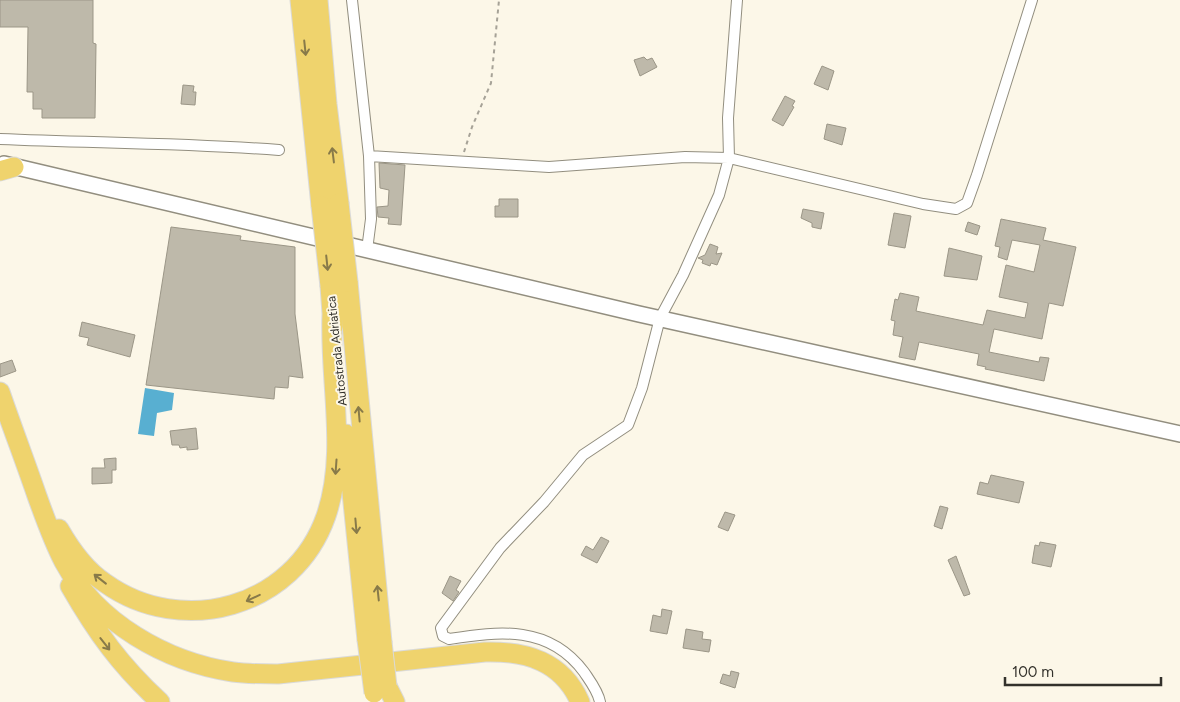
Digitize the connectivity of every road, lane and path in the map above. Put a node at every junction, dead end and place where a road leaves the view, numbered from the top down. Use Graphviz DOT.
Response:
graph roads {
  1 [pos="300,0"];
  2 [pos="318,0"];
  3 [pos="352,0"];
  4 [pos="499,0"];
  5 [pos="737,0"];
  6 [pos="1032,0"];
  7 [pos="0,139"];
  8 [pos="279,150"];
  9 [pos="369,156"];
  10 [pos="729,158"];
  11 [pos="460,163"];
  12 [pos="5,167"];
  13 [pos="330,205"];
  14 [pos="367,250"];
  15 [pos="339,284"];
  16 [pos="332,314"];
  17 [pos="660,318"];
  18 [pos="0,392"];
  19 [pos="1180,434"];
  20 [pos="29,473"];
  21 [pos="375,641"];
  22 [pos="384,697"];
  23 [pos="160,702"];
  24 [pos="580,702"];
  25 [pos="600,702"];
  1 -- 13 [label="highway, Autostrada Adriatica, one-way"];
  13 -- 2 [label="highway, Autostrada Adriatica, one-way"];
  3 -- 9 [label="street"];
  4 -- 11 [label="path"];
  5 -- 10 [label="street"];
  6 -- 10 [label="street"];
  7 -- 8 [label="street"];
  9 -- 11 [label="street"];
  9 -- 14 [label="street"];
  10 -- 11 [label="street"];
  10 -- 17 [label="street"];
  12 -- 14 [label="main road"];
  13 -- 15 [label="highway, Autostrada Adriatica, bridge"];
  14 -- 17 [label="main road"];
  15 -- 16 [label="highway, Autostrada Adriatica"];
  21 -- 15 [label="highway, Autostrada Adriatica, one-way"];
  16 -- 20 [label="highway, one-way"];
  16 -- 21 [label="highway, Autostrada Adriatica, one-way"];
  17 -- 19 [label="main road"];
  17 -- 25 [label="street"];
  18 -- 20 [label="highway"];
  20 -- 23 [label="highway, one-way"];
  20 -- 24 [label="highway"];
  21 -- 22 [label="highway, Autostrada Adriatica, bridge"];
}
